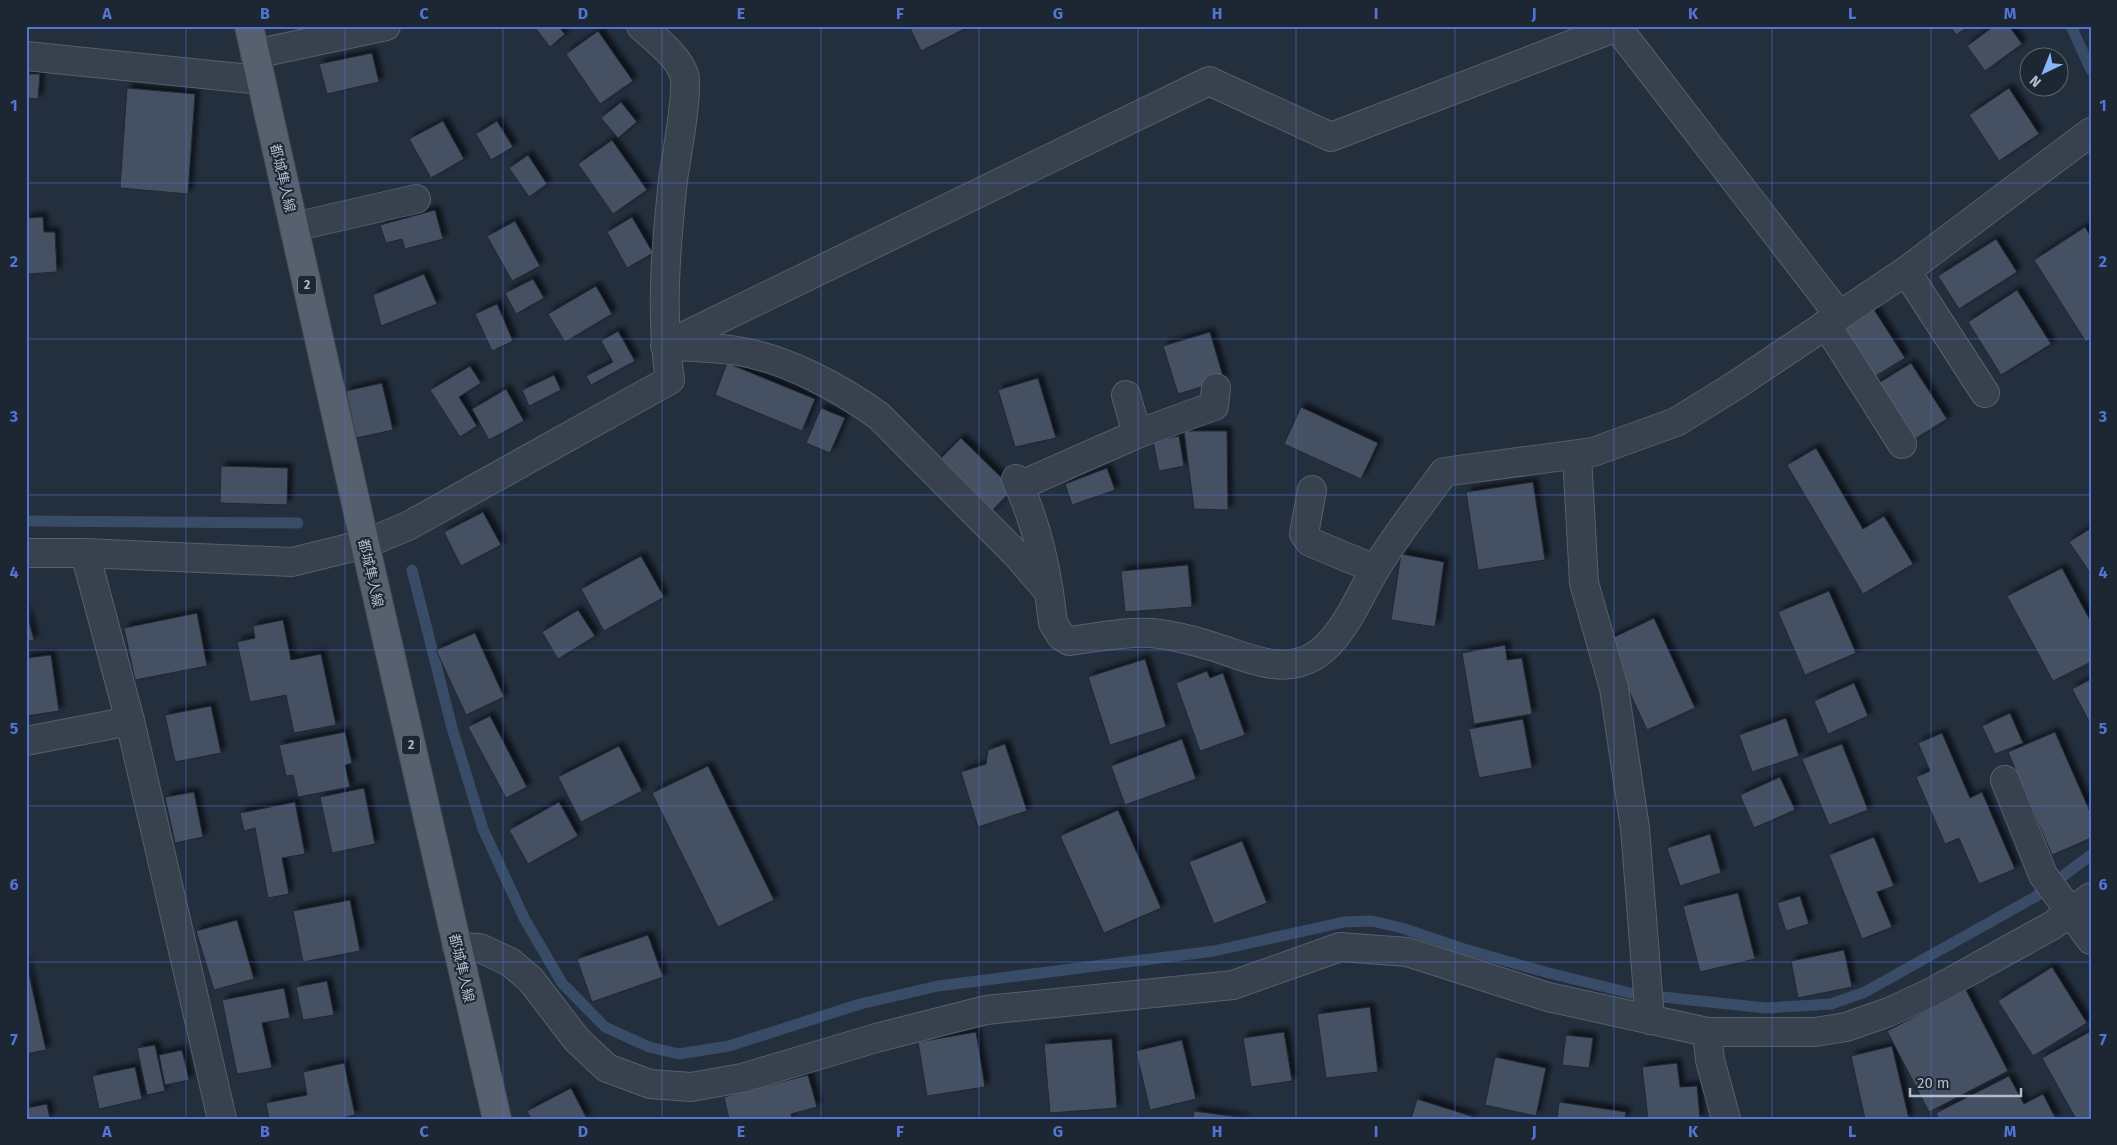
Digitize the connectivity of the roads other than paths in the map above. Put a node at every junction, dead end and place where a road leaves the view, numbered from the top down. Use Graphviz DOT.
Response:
graph roads {
  1 [pos="249,26"];
  2 [pos="386,26"];
  3 [pos="641,26"];
  4 [pos="26,56"];
  5 [pos="258,67"];
  6 [pos="2091,132"];
  7 [pos="416,199"];
  8 [pos="294,227"];
  9 [pos="1906,271"];
  10 [pos="1832,320"];
  11 [pos="665,346"];
  12 [pos="1216,388"];
  13 [pos="1985,393"];
  14 [pos="1126,395"];
  15 [pos="1137,434"];
  16 [pos="1902,444"];
  17 [pos="1577,455"];
  18 [pos="1312,490"];
  19 [pos="365,544"];
  20 [pos="26,553"];
  21 [pos="85,553"];
  22 [pos="1375,569"];
  23 [pos="1049,592"];
  24 [pos="130,721"];
  25 [pos="26,741"];
  26 [pos="2005,780"];
  27 [pos="2075,905"];
  28 [pos="2091,940"];
  29 [pos="458,947"];
  30 [pos="1650,1014"];
  31 [pos="1707,1032"];
  32 [pos="222,1119"];
  33 [pos="497,1119"];
  34 [pos="1726,1119"];
  1 -- 5 [label="main road, 都城隼人線 / 2"];
  2 -- 5 [label="street"];
  3 -- 11 [label="street"];
  4 -- 5 [label="street"];
  5 -- 8 [label="main road, 都城隼人線 / 2"];
  6 -- 9 [label="street"];
  7 -- 8 [label="street"];
  8 -- 19 [label="main road, 都城隼人線 / 2"];
  9 -- 10 [label="street"];
  9 -- 13 [label="street"];
  10 -- 11 [label="street"];
  10 -- 16 [label="street"];
  10 -- 17 [label="street"];
  11 -- 19 [label="street"];
  11 -- 23 [label="street"];
  12 -- 15 [label="street"];
  14 -- 15 [label="street"];
  15 -- 23 [label="street"];
  17 -- 22 [label="street"];
  17 -- 30 [label="street"];
  18 -- 22 [label="street"];
  19 -- 21 [label="street"];
  19 -- 29 [label="main road, 都城隼人線 / 2"];
  20 -- 21 [label="street"];
  21 -- 24 [label="street"];
  22 -- 23 [label="street"];
  24 -- 25 [label="street"];
  24 -- 32 [label="street"];
  26 -- 27 [label="street"];
  27 -- 28 [label="street"];
  27 -- 31 [label="street"];
  29 -- 30 [label="street"];
  29 -- 33 [label="main road, 都城隼人線 / 2"];
  30 -- 31 [label="street"];
  31 -- 34 [label="street"];
}
